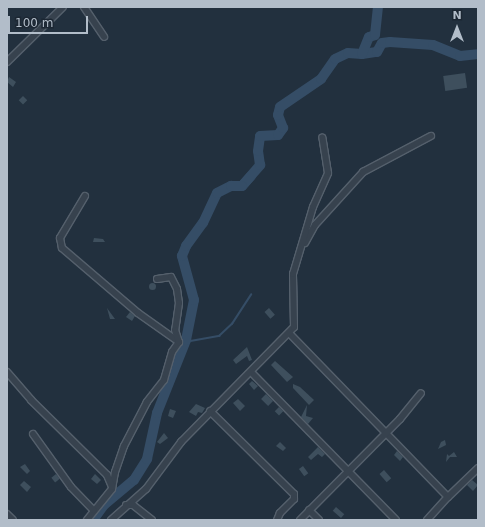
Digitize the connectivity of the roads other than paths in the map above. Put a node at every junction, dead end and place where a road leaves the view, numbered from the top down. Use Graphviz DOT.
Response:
graph roads {
  1 [pos="63,7"];
  2 [pos="84,7"];
  3 [pos="104,37"];
  4 [pos="7,62"];
  5 [pos="431,136"];
  6 [pos="322,137"];
  7 [pos="85,196"];
  8 [pos="301,249"];
  9 [pos="157,279"];
  10 [pos="289,333"];
  11 [pos="179,342"];
  12 [pos="7,372"];
  13 [pos="251,372"];
  14 [pos="421,393"];
  15 [pos="210,412"];
  16 [pos="386,433"];
  17 [pos="33,434"];
  18 [pos="478,468"];
  19 [pos="349,472"];
  20 [pos="112,489"];
  21 [pos="448,497"];
  22 [pos="126,505"];
  23 [pos="93,510"];
  24 [pos="309,510"];
  25 [pos="7,514"];
  26 [pos="13,520"];
  27 [pos="87,520"];
  28 [pos="111,520"];
  29 [pos="152,520"];
  30 [pos="277,520"];
  31 [pos="300,520"];
  32 [pos="319,520"];
  33 [pos="396,520"];
  34 [pos="427,520"];
  1 -- 4 [label="street"];
  2 -- 3 [label="street"];
  5 -- 8 [label="street"];
  6 -- 8 [label="street"];
  7 -- 11 [label="street"];
  8 -- 10 [label="street"];
  9 -- 11 [label="street"];
  10 -- 13 [label="street"];
  10 -- 16 [label="street"];
  11 -- 20 [label="street"];
  12 -- 20 [label="street"];
  13 -- 15 [label="street"];
  13 -- 19 [label="street"];
  14 -- 16 [label="street"];
  15 -- 22 [label="street"];
  15 -- 30 [label="street"];
  16 -- 19 [label="street"];
  16 -- 21 [label="street"];
  17 -- 23 [label="street"];
  18 -- 21 [label="street"];
  19 -- 24 [label="street"];
  19 -- 33 [label="street"];
  20 -- 23 [label="street"];
  21 -- 34 [label="street"];
  22 -- 28 [label="street"];
  22 -- 29 [label="street"];
  23 -- 27 [label="street"];
  24 -- 31 [label="street"];
  24 -- 32 [label="street"];
  25 -- 26 [label="street"];
}
